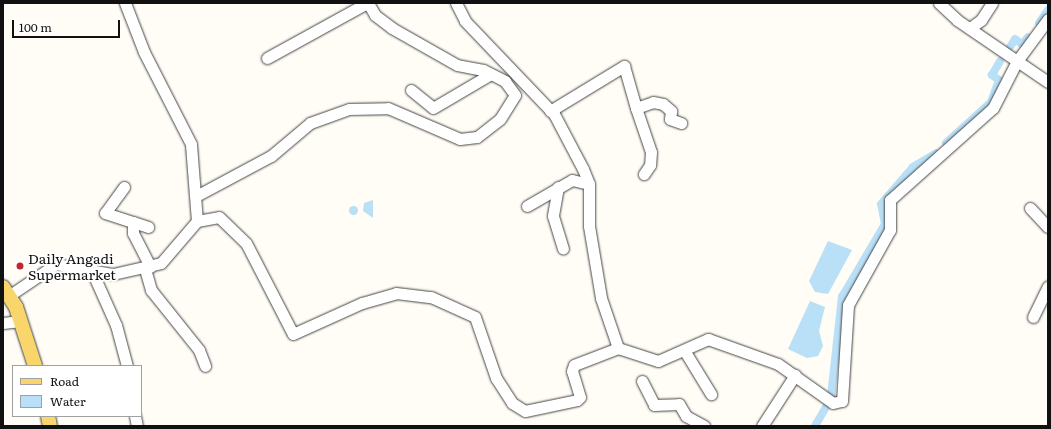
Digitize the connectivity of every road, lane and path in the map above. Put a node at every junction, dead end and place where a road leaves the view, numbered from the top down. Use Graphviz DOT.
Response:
graph roads {
  1 [pos="124,3"];
  2 [pos="368,3"];
  3 [pos="456,3"];
  4 [pos="939,3"];
  5 [pos="992,3"];
  6 [pos="1048,19"];
  7 [pos="970,28"];
  8 [pos="267,58"];
  9 [pos="1015,59"];
  10 [pos="491,74"];
  11 [pos="1048,82"];
  12 [pos="411,90"];
  13 [pos="636,108"];
  14 [pos="550,111"];
  15 [pos="681,123"];
  16 [pos="644,174"];
  17 [pos="589,184"];
  18 [pos="558,187"];
  19 [pos="124,188"];
  20 [pos="196,196"];
  21 [pos="527,206"];
  22 [pos="1030,208"];
  23 [pos="197,221"];
  24 [pos="133,222"];
  25 [pos="148,227"];
  26 [pos="1048,227"];
  27 [pos="563,249"];
  28 [pos="90,267"];
  29 [pos="147,268"];
  30 [pos="1047,288"];
  31 [pos="6,291"];
  32 [pos="1033,317"];
  33 [pos="20,321"];
  34 [pos="3,323"];
  35 [pos="618,348"];
  36 [pos="684,350"];
  37 [pos="35,365"];
  38 [pos="126,365"];
  39 [pos="205,366"];
  40 [pos="795,375"];
  41 [pos="642,381"];
  42 [pos="711,394"];
  43 [pos="704,426"];
  44 [pos="762,426"];
  1 -- 20 [label="street"];
  2 -- 8 [label="street"];
  2 -- 10 [label="street"];
  3 -- 14 [label="street"];
  4 -- 7 [label="street"];
  5 -- 7 [label="street"];
  6 -- 9 [label="street"];
  7 -- 9 [label="street"];
  9 -- 11 [label="street"];
  9 -- 40 [label="street"];
  10 -- 12 [label="street"];
  10 -- 20 [label="street"];
  13 -- 14 [label="street"];
  13 -- 15 [label="street"];
  13 -- 16 [label="street"];
  14 -- 17 [label="street"];
  17 -- 18 [label="street"];
  17 -- 35 [label="street"];
  18 -- 21 [label="street"];
  18 -- 27 [label="street"];
  19 -- 24 [label="street"];
  20 -- 23 [label="street"];
  22 -- 26 [label="street"];
  23 -- 29 [label="street"];
  23 -- 35 [label="street"];
  24 -- 25 [label="street"];
  24 -- 29 [label="street"];
  28 -- 29 [label="street"];
  28 -- 31 [label="street"];
  28 -- 38 [label="street"];
  29 -- 39 [label="street"];
  30 -- 32 [label="street"];
  31 -- 33 [label="main road"];
  33 -- 34 [label="street"];
  33 -- 37 [label="main road"];
  35 -- 36 [label="street"];
  36 -- 40 [label="street"];
  36 -- 42 [label="street"];
  40 -- 44 [label="street"];
  41 -- 43 [label="street"];
}
